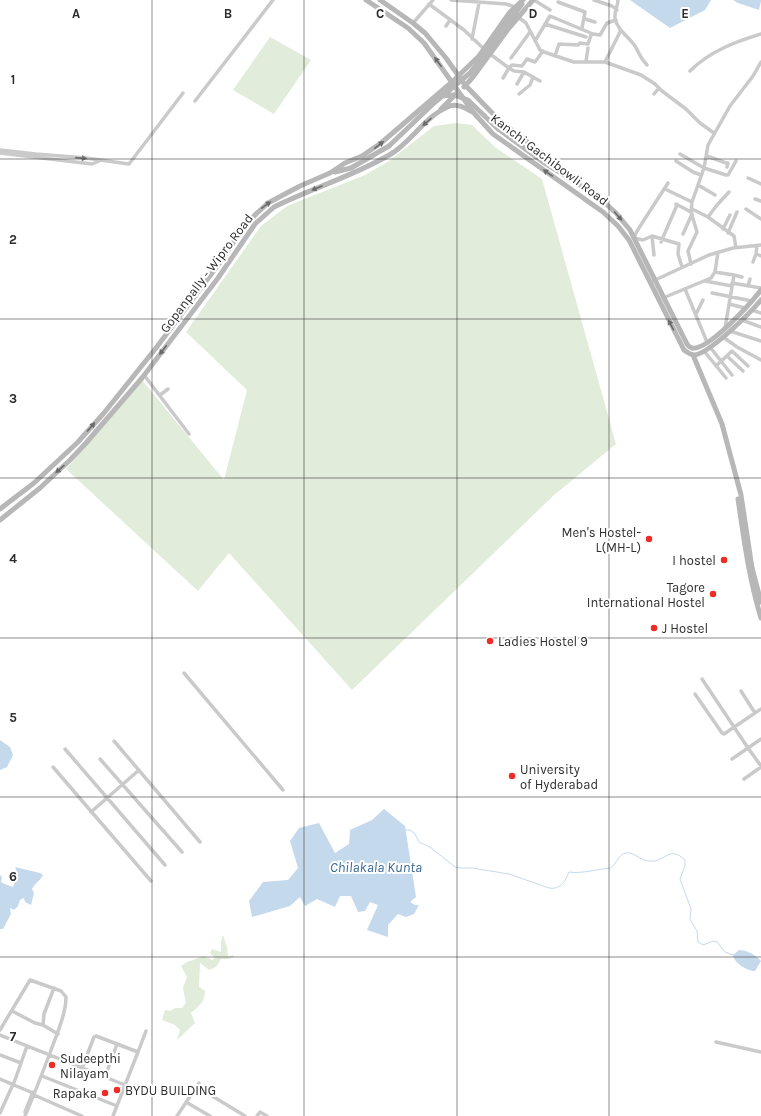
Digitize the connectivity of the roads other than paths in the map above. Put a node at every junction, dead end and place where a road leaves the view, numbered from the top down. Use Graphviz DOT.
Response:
graph roads {
  1 [pos="273,0"];
  2 [pos="366,0"];
  3 [pos="380,0"];
  4 [pos="433,0"];
  5 [pos="451,0"];
  6 [pos="524,0"];
  7 [pos="533,0"];
  8 [pos="594,0"];
  9 [pos="611,0"];
  10 [pos="618,0"];
  11 [pos="477,2"];
  12 [pos="558,2"];
  13 [pos="429,4"];
  14 [pos="610,5"];
  15 [pos="515,7"];
  16 [pos="550,10"];
  17 [pos="617,10"];
  18 [pos="518,17"];
  19 [pos="585,19"];
  20 [pos="450,20"];
  21 [pos="616,20"];
  22 [pos="595,22"];
  23 [pos="413,23"];
  24 [pos="545,24"];
  25 [pos="446,26"];
  26 [pos="582,28"];
  27 [pos="621,30"];
  28 [pos="530,32"];
  29 [pos="593,34"];
  30 [pos="761,34"];
  31 [pos="586,37"];
  32 [pos="472,39"];
  33 [pos="535,41"];
  34 [pos="588,48"];
  35 [pos="484,49"];
  36 [pos="543,51"];
  37 [pos="490,54"];
  38 [pos="555,56"];
  39 [pos="511,58"];
  40 [pos="586,61"];
  41 [pos="605,62"];
  42 [pos="761,62"];
  43 [pos="647,65"];
  44 [pos="509,68"];
  45 [pos="690,71"];
  46 [pos="524,72"];
  47 [pos="458,76"];
  48 [pos="533,77"];
  49 [pos="503,78"];
  50 [pos="540,81"];
  51 [pos="452,82"];
  52 [pos="517,84"];
  53 [pos="465,85"];
  54 [pos="659,88"];
  55 [pos="459,91"];
  56 [pos="183,93"];
  57 [pos="520,94"];
  58 [pos="654,94"];
  59 [pos="442,96"];
  60 [pos="195,101"];
  61 [pos="438,111"];
  62 [pos="473,112"];
  63 [pos="714,133"];
  64 [pos="0,150"];
  65 [pos="0,153"];
  66 [pos="680,154"];
  67 [pos="706,156"];
  68 [pos="99,161"];
  69 [pos="676,161"];
  70 [pos="736,161"];
  71 [pos="726,167"];
  72 [pos="704,168"];
  73 [pos="330,173"];
  74 [pos="701,175"];
  75 [pos="748,178"];
  76 [pos="571,179"];
  77 [pos="668,183"];
  78 [pos="698,184"];
  79 [pos="761,184"];
  80 [pos="665,189"];
  81 [pos="729,192"];
  82 [pos="715,195"];
  83 [pos="755,199"];
  84 [pos="761,201"];
  85 [pos="692,202"];
  86 [pos="746,209"];
  87 [pos="692,212"];
  88 [pos="737,212"];
  89 [pos="730,215"];
  90 [pos="708,217"];
  91 [pos="761,219"];
  92 [pos="723,229"];
  93 [pos="728,233"];
  94 [pos="683,234"];
  95 [pos="652,236"];
  96 [pos="634,238"];
  97 [pos="662,241"];
  98 [pos="759,246"];
  99 [pos="736,248"];
  100 [pos="227,252"];
  101 [pos="718,252"];
  102 [pos="756,254"];
  103 [pos="654,255"];
  104 [pos="233,256"];
  105 [pos="761,256"];
  106 [pos="753,262"];
  107 [pos="691,264"];
  108 [pos="682,267"];
  109 [pos="715,272"];
  110 [pos="734,276"];
  111 [pos="742,277"];
  112 [pos="750,279"];
  113 [pos="705,281"];
  114 [pos="652,282"];
  115 [pos="732,285"];
  116 [pos="748,286"];
  117 [pos="761,289"];
  118 [pos="685,290"];
  119 [pos="712,293"];
  120 [pos="730,296"];
  121 [pos="663,298"];
  122 [pos="703,300"];
  123 [pos="761,300"];
  124 [pos="752,301"];
  125 [pos="729,304"];
  126 [pos="745,308"];
  127 [pos="752,310"];
  128 [pos="696,314"];
  129 [pos="761,314"];
  130 [pos="742,320"];
  131 [pos="761,327"];
  132 [pos="728,330"];
  133 [pos="723,337"];
  134 [pos="761,341"];
  135 [pos="708,345"];
  136 [pos="704,351"];
  137 [pos="693,355"];
  138 [pos="727,356"];
  139 [pos="761,360"];
  140 [pos="722,361"];
  141 [pos="716,366"];
  142 [pos="748,366"];
  143 [pos="743,371"];
  144 [pos="144,375"];
  145 [pos="732,375"];
  146 [pos="726,378"];
  147 [pos="168,389"];
  148 [pos="160,395"];
  149 [pos="188,434"];
  150 [pos="71,448"];
  151 [pos="76,453"];
  152 [pos="737,483"];
  153 [pos="0,509"];
  154 [pos="0,520"];
  155 [pos="761,602"];
  156 [pos="761,618"];
  157 [pos="184,673"];
  158 [pos="702,679"];
  159 [pos="741,691"];
  160 [pos="694,694"];
  161 [pos="761,708"];
  162 [pos="755,712"];
  163 [pos="735,727"];
  164 [pos="761,739"];
  165 [pos="114,741"];
  166 [pos="748,748"];
  167 [pos="65,749"];
  168 [pos="100,759"];
  169 [pos="732,759"];
  170 [pos="53,767"];
  171 [pos="761,767"];
  172 [pos="139,770"];
  173 [pos="744,779"];
  174 [pos="122,784"];
  175 [pos="283,790"];
  176 [pos="107,798"];
  177 [pos="91,812"];
  178 [pos="200,842"];
  179 [pos="182,852"];
  180 [pos="165,865"];
  181 [pos="151,881"];
  182 [pos="54,988"];
  183 [pos="12,1011"];
  184 [pos="43,1025"];
  185 [pos="0,1030"];
  186 [pos="146,1031"];
  187 [pos="58,1034"];
  188 [pos="0,1035"];
  189 [pos="716,1042"];
  190 [pos="117,1044"];
  191 [pos="27,1046"];
  192 [pos="138,1052"];
  193 [pos="761,1052"];
  194 [pos="49,1054"];
  195 [pos="0,1055"];
  196 [pos="21,1063"];
  197 [pos="82,1068"];
  198 [pos="42,1076"];
  199 [pos="105,1077"];
  200 [pos="0,1079"];
  201 [pos="12,1084"];
  202 [pos="125,1085"];
  203 [pos="33,1094"];
  204 [pos="186,1102"];
  205 [pos="2,1105"];
  206 [pos="117,1106"];
  207 [pos="203,1112"];
  208 [pos="0,1113"];
  209 [pos="24,1116"];
  210 [pos="82,1116"];
  211 [pos="113,1116"];
  212 [pos="177,1116"];
  213 [pos="201,1116"];
  214 [pos="210,1116"];
  215 [pos="244,1116"];
  216 [pos="257,1116"];
  217 [pos="267,1116"];
  1 -- 60 [label="street"];
  51 -- 2 [label="main road, Kanchi Gachibowli Road, one-way"];
  3 -- 23 [label="main road, Kanchi Gachibowli Road"];
  4 -- 13 [label="street"];
  5 -- 11 [label="street"];
  6 -- 15 [label="main road, Gopanpally - Wipro Road"];
  6 -- 59 [label="main road, Gopanpally - Wipro Road, bridge"];
  7 -- 16 [label="street"];
  7 -- 18 [label="main road"];
  8 -- 14 [label="street"];
  9 -- 14 [label="street"];
  10 -- 17 [label="street"];
  11 -- 15 [label="street"];
  11 -- 32 [label="street"];
  12 -- 19 [label="street"];
  13 -- 20 [label="street"];
  13 -- 23 [label="street"];
  14 -- 17 [label="street"];
  15 -- 35 [label="main road, Gopanpally - Wipro Road"];
  17 -- 21 [label="street"];
  18 -- 28 [label="street"];
  18 -- 37 [label="main road"];
  19 -- 22 [label="street"];
  19 -- 26 [label="street"];
  20 -- 25 [label="street"];
  20 -- 32 [label="street"];
  21 -- 27 [label="street"];
  21 -- 29 [label="street"];
  23 -- 47 [label="main road, Kanchi Gachibowli Road"];
  24 -- 26 [label="street"];
  24 -- 31 [label="street"];
  24 -- 33 [label="street"];
  26 -- 29 [label="street"];
  27 -- 41 [label="street"];
  27 -- 43 [label="street"];
  28 -- 33 [label="street"];
  28 -- 39 [label="street"];
  29 -- 38 [label="street"];
  30 -- 45 [label="street"];
  32 -- 35 [label="street"];
  33 -- 36 [label="street"];
  34 -- 40 [label="street"];
  35 -- 47 [label="main road, Gopanpally - Wipro Road"];
  36 -- 38 [label="street"];
  36 -- 44 [label="street"];
  37 -- 44 [label="street"];
  37 -- 53 [label="main road"];
  38 -- 40 [label="street"];
  40 -- 41 [label="street"];
  41 -- 54 [label="street"];
  42 -- 63 [label="street"];
  44 -- 46 [label="street"];
  44 -- 49 [label="street"];
  46 -- 48 [label="street"];
  46 -- 52 [label="street"];
  47 -- 51 [label="main road, Gopanpally - Wipro Road"];
  47 -- 53 [label="main road, Kanchi Gachibowli Road"];
  48 -- 50 [label="street"];
  48 -- 57 [label="street"];
  51 -- 55 [label="main road, Kanchi Gachibowli Road"];
  73 -- 51 [label="main road, Gopanpally - Wipro Road, one-way"];
  53 -- 55 [label="main road"];
  53 -- 76 [label="main road, Kanchi Gachibowli Road"];
  54 -- 58 [label="street"];
  54 -- 63 [label="street"];
  55 -- 61 [label="main road"];
  55 -- 62 [label="main road, Kanchi Gachibowli Road"];
  56 -- 68 [label="street"];
  59 -- 73 [label="main road, Gopanpally - Wipro Road, bridge"];
  59 -- 76 [label="main road, bridge"];
  61 -- 62 [label="main road, Gopanpally - Wipro Road"];
  61 -- 104 [label="main road, Gopanpally - Wipro Road, one-way"];
  114 -- 62 [label="main road, Kanchi Gachibowli Road, one-way"];
  63 -- 67 [label="street"];
  64 -- 68 [label="street, one-way"];
  65 -- 68 [label="street"];
  66 -- 72 [label="street"];
  67 -- 71 [label="street"];
  67 -- 72 [label="street"];
  69 -- 74 [label="street"];
  70 -- 72 [label="street"];
  72 -- 74 [label="street"];
  100 -- 73 [label="main road, Gopanpally - Wipro Road, one-way"];
  74 -- 78 [label="street"];
  75 -- 79 [label="street"];
  76 -- 96 [label="main road, Kanchi Gachibowli Road, one-way"];
  77 -- 80 [label="street"];
  78 -- 82 [label="street"];
  78 -- 85 [label="street"];
  80 -- 85 [label="street"];
  80 -- 96 [label="street"];
  81 -- 90 [label="street"];
  83 -- 84 [label="street"];
  85 -- 87 [label="street"];
  86 -- 91 [label="street"];
  87 -- 90 [label="street"];
  87 -- 94 [label="street"];
  87 -- 97 [label="street"];
  87 -- 107 [label="street"];
  88 -- 93 [label="street"];
  89 -- 92 [label="street"];
  90 -- 92 [label="street"];
  92 -- 93 [label="street"];
  93 -- 99 [label="street"];
  95 -- 96 [label="street"];
  95 -- 97 [label="street"];
  95 -- 103 [label="street"];
  96 -- 114 [label="main road, Kanchi Gachibowli Road"];
  97 -- 108 [label="street"];
  98 -- 99 [label="street"];
  98 -- 102 [label="street"];
  99 -- 101 [label="street"];
  100 -- 104 [label="main road"];
  150 -- 100 [label="main road, Gopanpally - Wipro Road, one-way"];
  101 -- 107 [label="street"];
  101 -- 109 [label="street"];
  102 -- 105 [label="street"];
  102 -- 106 [label="street"];
  104 -- 144 [label="main road, Gopanpally - Wipro Road, one-way"];
  107 -- 108 [label="street"];
  108 -- 114 [label="street"];
  109 -- 110 [label="street"];
  109 -- 113 [label="street"];
  110 -- 111 [label="street"];
  110 -- 115 [label="street"];
  112 -- 116 [label="street"];
  113 -- 115 [label="street"];
  113 -- 118 [label="street"];
  114 -- 121 [label="main road, Kanchi Gachibowli Road"];
  137 -- 114 [label="main road, Kanchi Gachibowli Road, one-way"];
  115 -- 116 [label="street"];
  115 -- 120 [label="street"];
  116 -- 117 [label="street"];
  117 -- 124 [label="main road"];
  118 -- 121 [label="street"];
  118 -- 128 [label="street"];
  119 -- 120 [label="street"];
  120 -- 124 [label="street"];
  120 -- 125 [label="street"];
  121 -- 135 [label="main road, Kanchi Gachibowli Road"];
  122 -- 128 [label="street"];
  123 -- 127 [label="main road"];
  124 -- 126 [label="main road"];
  125 -- 126 [label="street"];
  125 -- 132 [label="street"];
  126 -- 132 [label="main road"];
  127 -- 129 [label="street"];
  127 -- 130 [label="main road"];
  128 -- 135 [label="street"];
  130 -- 131 [label="street"];
  130 -- 132 [label="main road"];
  132 -- 133 [label="main road"];
  132 -- 134 [label="street"];
  132 -- 135 [label="main road"];
  133 -- 135 [label="main road"];
  133 -- 139 [label="street"];
  135 -- 136 [label="main road"];
  135 -- 140 [label="street"];
  136 -- 137 [label="main road"];
  136 -- 141 [label="street"];
  137 -- 152 [label="main road"];
  138 -- 140 [label="street"];
  138 -- 142 [label="street"];
  138 -- 143 [label="street"];
  140 -- 141 [label="street"];
  140 -- 145 [label="street"];
  141 -- 146 [label="street"];
  144 -- 148 [label="street"];
  144 -- 151 [label="main road, Gopanpally - Wipro Road"];
  147 -- 148 [label="street"];
  148 -- 149 [label="street"];
  150 -- 151 [label="main road"];
  150 -- 153 [label="main road, Gopanpally - Wipro Road"];
  151 -- 154 [label="main road, Gopanpally - Wipro Road, one-way"];
  152 -- 155 [label="main road"];
  152 -- 156 [label="main road"];
  157 -- 175 [label="street"];
  158 -- 163 [label="street"];
  159 -- 162 [label="street"];
  160 -- 163 [label="street"];
  161 -- 162 [label="street"];
  162 -- 163 [label="street"];
  163 -- 166 [label="street"];
  164 -- 166 [label="street"];
  165 -- 172 [label="street"];
  166 -- 169 [label="street"];
  166 -- 171 [label="street"];
  167 -- 176 [label="street"];
  168 -- 174 [label="street"];
  170 -- 177 [label="street"];
  171 -- 173 [label="street"];
  172 -- 174 [label="street"];
  172 -- 178 [label="street"];
  174 -- 176 [label="street"];
  174 -- 179 [label="street"];
  176 -- 177 [label="street"];
  176 -- 180 [label="street"];
  177 -- 181 [label="street"];
  182 -- 183 [label="street"];
  182 -- 184 [label="street"];
  182 -- 187 [label="street"];
  183 -- 184 [label="street"];
  183 -- 185 [label="street"];
  184 -- 187 [label="street"];
  186 -- 192 [label="street"];
  187 -- 194 [label="street"];
  188 -- 191 [label="street"];
  189 -- 193 [label="street"];
  190 -- 192 [label="street"];
  190 -- 197 [label="street"];
  190 -- 199 [label="street"];
  191 -- 194 [label="street"];
  191 -- 196 [label="street"];
  192 -- 202 [label="street"];
  194 -- 197 [label="street"];
  194 -- 198 [label="street"];
  195 -- 196 [label="street"];
  196 -- 201 [label="street"];
  197 -- 199 [label="street"];
  198 -- 203 [label="street"];
  198 -- 206 [label="street"];
  199 -- 202 [label="street"];
  200 -- 201 [label="street"];
  201 -- 203 [label="street"];
  201 -- 205 [label="street"];
  202 -- 206 [label="street"];
  203 -- 209 [label="street"];
  203 -- 210 [label="street"];
  204 -- 207 [label="street"];
  204 -- 212 [label="street"];
  204 -- 215 [label="street"];
  205 -- 208 [label="street"];
  206 -- 211 [label="street"];
  207 -- 213 [label="street"];
  207 -- 214 [label="street"];
  216 -- 217 [label="street"];
}
